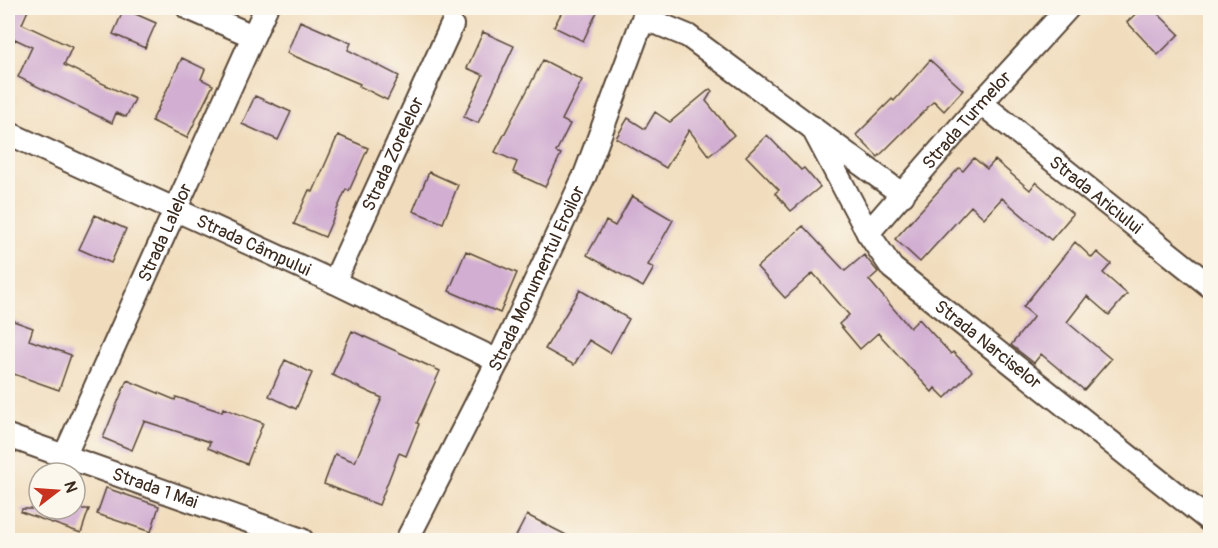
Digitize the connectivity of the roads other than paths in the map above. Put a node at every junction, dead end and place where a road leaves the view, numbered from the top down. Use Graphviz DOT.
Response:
graph roads {
  1 [pos="188,8"];
  2 [pos="266,8"];
  3 [pos="1068,8"];
  4 [pos="646,14"];
  5 [pos="452,25"];
  6 [pos="253,36"];
  7 [pos="981,103"];
  8 [pos="812,127"];
  9 [pos="8,133"];
  10 [pos="903,195"];
  11 [pos="174,208"];
  12 [pos="868,233"];
  13 [pos="334,282"];
  14 [pos="1210,286"];
  15 [pos="498,360"];
  16 [pos="8,436"];
  17 [pos="64,457"];
  18 [pos="1210,521"];
  19 [pos="302,540"];
  20 [pos="407,540"];
  1 -- 6 [label="street"];
  2 -- 6 [label="street, Strada Lalelor"];
  3 -- 7 [label="street, Strada Turmelor"];
  4 -- 8 [label="street, Strada Narciselor"];
  4 -- 15 [label="street, Strada Monumentul Eroilor"];
  5 -- 13 [label="street, Strada Zorelelor"];
  6 -- 11 [label="street, Strada Lalelor"];
  7 -- 10 [label="street, Strada Turmelor"];
  7 -- 14 [label="street, Strada Ariciului"];
  8 -- 10 [label="street, Strada Narciselor"];
  8 -- 12 [label="street, Strada Narciselor"];
  9 -- 11 [label="street, Strada Câmpului"];
  10 -- 12 [label="street, Strada Turmelor"];
  11 -- 13 [label="street, Strada Câmpului"];
  11 -- 17 [label="street, Strada Lalelor"];
  12 -- 18 [label="street, Strada Narciselor"];
  13 -- 15 [label="street, Strada Câmpului"];
  15 -- 20 [label="street, Strada Monumentul Eroilor"];
  16 -- 17 [label="street, Strada 1 Mai"];
  17 -- 19 [label="street, Strada 1 Mai"];
}
